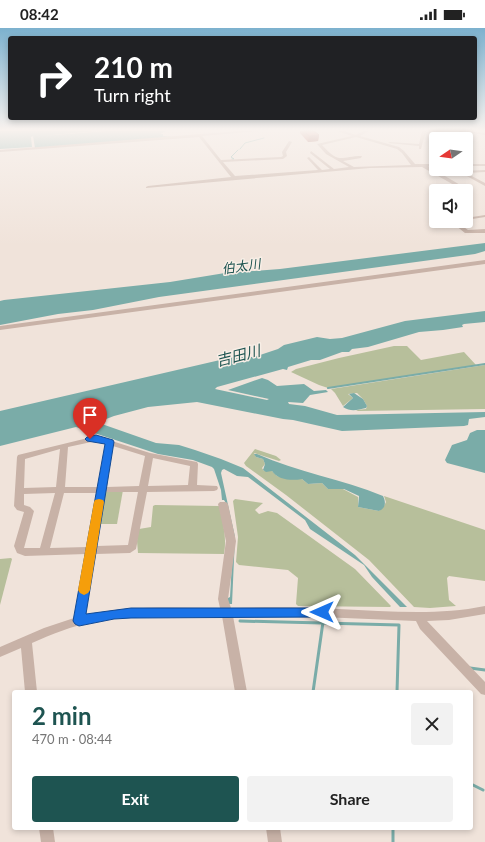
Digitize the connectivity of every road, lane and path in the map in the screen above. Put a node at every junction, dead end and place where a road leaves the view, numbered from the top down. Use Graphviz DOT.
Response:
graph roads {
  1 [pos="226,169"];
  2 [pos="342,169"];
  3 [pos="429,169"];
  4 [pos="321,171"];
  5 [pos="473,171"];
  6 [pos="485,171"];
  7 [pos="470,176"];
  8 [pos="236,178"];
  9 [pos="478,180"];
  10 [pos="485,180"];
  11 [pos="457,184"];
  12 [pos="485,185"];
  13 [pos="148,187"];
  14 [pos="485,216"];
  15 [pos="473,218"];
  16 [pos="473,222"];
  17 [pos="462,228"];
  18 [pos="485,230"];
  19 [pos="485,262"];
  20 [pos="0,328"];
  21 [pos="110,442"];
  22 [pos="63,446"];
  23 [pos="149,454"];
  24 [pos="143,488"];
  25 [pos="192,488"];
  26 [pos="214,488"];
  27 [pos="101,489"];
  28 [pos="60,490"];
  29 [pos="19,491"];
  30 [pos="223,504"];
  31 [pos="91,550"];
  32 [pos="44,551"];
  33 [pos="485,610"];
  34 [pos="227,612"];
  35 [pos="420,617"];
  36 [pos="79,621"];
  37 [pos="26,641"];
  38 [pos="0,652"];
  39 [pos="31,690"];
  40 [pos="241,690"];
  41 [pos="485,690"];
  42 [pos="46,830"];
  43 [pos="273,830"];
  44 [pos="48,842"];
  45 [pos="275,842"];
  1 -- 8 [label="street"];
  2 -- 4 [label="street"];
  3 -- 11 [label="street"];
  4 -- 8 [label="street"];
  5 -- 6 [label="street"];
  7 -- 9 [label="street"];
  8 -- 13 [label="street"];
  9 -- 10 [label="street"];
  9 -- 12 [label="street"];
  14 -- 15 [label="street"];
  16 -- 18 [label="street"];
  17 -- 18 [label="street"];
  19 -- 20 [label="street"];
  21 -- 22 [label="street"];
  21 -- 23 [label="street"];
  21 -- 27 [label="street"];
  22 -- 28 [label="street"];
  22 -- 29 [label="street"];
  23 -- 24 [label="street"];
  23 -- 25 [label="street"];
  24 -- 25 [label="street"];
  24 -- 27 [label="street"];
  24 -- 31 [label="street"];
  25 -- 26 [label="street"];
  27 -- 28 [label="street"];
  27 -- 31 [label="street"];
  28 -- 29 [label="street"];
  28 -- 32 [label="street"];
  29 -- 32 [label="street"];
  30 -- 34 [label="street"];
  31 -- 32 [label="street"];
  31 -- 36 [label="street"];
  33 -- 35 [label="street"];
  34 -- 35 [label="street"];
  34 -- 36 [label="street"];
  34 -- 40 [label="street"];
  35 -- 41 [label="street"];
  36 -- 37 [label="street"];
  37 -- 38 [label="street"];
  37 -- 39 [label="street"];
  42 -- 44 [label="street"];
  43 -- 45 [label="street"];
}
